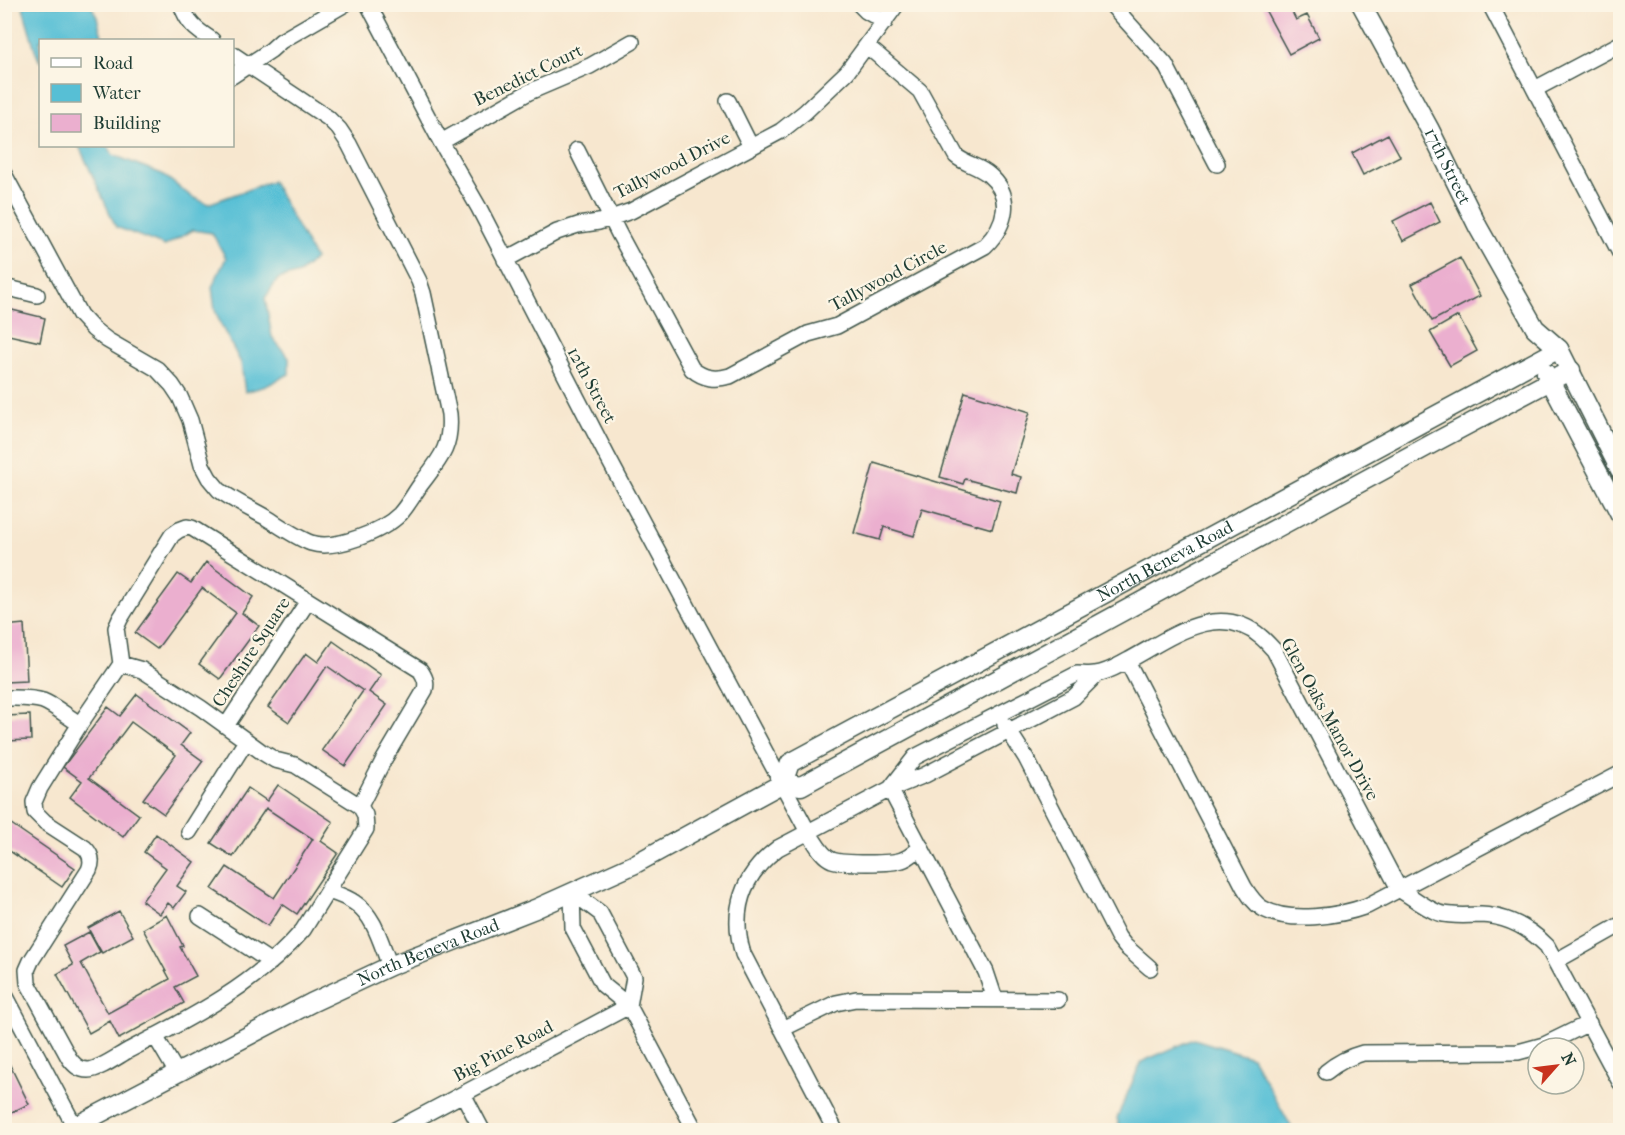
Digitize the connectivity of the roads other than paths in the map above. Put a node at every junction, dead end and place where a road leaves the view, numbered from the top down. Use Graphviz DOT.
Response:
graph roads {
  1 [pos="181,4"];
  2 [pos="345,4"];
  3 [pos="368,4"];
  4 [pos="859,4"];
  5 [pos="897,4"];
  6 [pos="1111,4"];
  7 [pos="1361,4"];
  8 [pos="1490,4"];
  9 [pos="885,22"];
  10 [pos="210,39"];
  11 [pos="632,42"];
  12 [pos="1620,44"];
  13 [pos="867,46"];
  14 [pos="234,55"];
  15 [pos="249,66"];
  16 [pos="234,75"];
  17 [pos="1534,89"];
  18 [pos="728,101"];
  19 [pos="441,142"];
  20 [pos="751,147"];
  21 [pos="577,150"];
  22 [pos="1217,164"];
  23 [pos="4,174"];
  24 [pos="612,218"];
  25 [pos="1618,244"];
  26 [pos="505,260"];
  27 [pos="4,287"];
  28 [pos="37,295"];
  29 [pos="1535,328"];
  30 [pos="1559,350"];
  31 [pos="1539,361"];
  32 [pos="1570,370"];
  33 [pos="1550,381"];
  34 [pos="1620,470"];
  35 [pos="1620,514"];
  36 [pos="308,600"];
  37 [pos="1127,661"];
  38 [pos="121,664"];
  39 [pos="1097,674"];
  40 [pos="4,698"];
  41 [pos="999,714"];
  42 [pos="80,724"];
  43 [pos="226,726"];
  44 [pos="1008,731"];
  45 [pos="246,741"];
  46 [pos="1620,774"];
  47 [pos="783,783"];
  48 [pos="890,789"];
  49 [pos="360,806"];
  50 [pos="189,832"];
  51 [pos="808,832"];
  52 [pos="921,847"];
  53 [pos="1399,889"];
  54 [pos="328,891"];
  55 [pos="572,892"];
  56 [pos="200,916"];
  57 [pos="1620,925"];
  58 [pos="1556,961"];
  59 [pos="271,962"];
  60 [pos="390,966"];
  61 [pos="1150,968"];
  62 [pos="4,993"];
  63 [pos="995,999"];
  64 [pos="1058,1000"];
  65 [pos="630,1006"];
  66 [pos="1589,1023"];
  67 [pos="782,1029"];
  68 [pos="155,1036"];
  69 [pos="1326,1072"];
  70 [pos="177,1073"];
  71 [pos="1620,1078"];
  72 [pos="463,1094"];
  73 [pos="71,1129"];
  74 [pos="395,1131"];
  75 [pos="482,1131"];
  76 [pos="695,1131"];
  77 [pos="835,1131"];
  1 -- 10 [label="street"];
  2 -- 15 [label="street"];
  3 -- 19 [label="street, 12th Street"];
  4 -- 9 [label="street"];
  5 -- 9 [label="street, Tallywood Drive"];
  6 -- 22 [label="street"];
  7 -- 29 [label="main road, 17th Street"];
  8 -- 17 [label="street"];
  9 -- 13 [label="street, Tallywood Drive"];
  11 -- 19 [label="street, Benedict Court"];
  12 -- 17 [label="street"];
  13 -- 20 [label="street, Tallywood Drive"];
  13 -- 24 [label="street, Tallywood Circle"];
  14 -- 15 [label="street"];
  15 -- 16 [label="street"];
  15 -- 23 [label="street"];
  17 -- 25 [label="street"];
  18 -- 20 [label="street, Tallywood Drive"];
  19 -- 26 [label="street, 12th Street"];
  20 -- 24 [label="street, Tallywood Drive"];
  21 -- 24 [label="street, Tallywood Drive"];
  24 -- 26 [label="street, Tallywood Drive"];
  26 -- 47 [label="street, 12th Street"];
  27 -- 28 [label="street"];
  29 -- 30 [label="main road, 17th Street"];
  29 -- 31 [label="main road, 17th Street"];
  30 -- 31 [label="main road, North Beneva Road"];
  30 -- 32 [label="main road, 17th Street"];
  31 -- 33 [label="main road, 17th Street"];
  31 -- 47 [label="main road, North Beneva Road"];
  32 -- 33 [label="main road, North Beneva Road"];
  32 -- 34 [label="main road, 17th Street"];
  33 -- 35 [label="main road, 17th Street"];
  33 -- 47 [label="main road, North Beneva Road"];
  36 -- 38 [label="street, Cheshire Square"];
  36 -- 43 [label="street, Cheshire Square"];
  36 -- 49 [label="street, Cheshire Square"];
  37 -- 39 [label="street, Glen Oaks Manor Drive"];
  37 -- 53 [label="street"];
  37 -- 53 [label="street, Glen Oaks Manor Drive"];
  38 -- 42 [label="street"];
  38 -- 43 [label="street, Cheshire Square"];
  39 -- 41 [label="street, Glen Oaks Manor Drive"];
  39 -- 44 [label="street, Glen Oaks Manor Drive"];
  40 -- 42 [label="street"];
  41 -- 44 [label="street"];
  41 -- 48 [label="street, Glen Oaks Manor Drive"];
  42 -- 68 [label="street"];
  43 -- 45 [label="street, Cheshire Square"];
  44 -- 48 [label="street, Glen Oaks Manor Drive"];
  44 -- 61 [label="street"];
  45 -- 49 [label="street, Cheshire Square"];
  45 -- 50 [label="street"];
  46 -- 53 [label="street"];
  47 -- 51 [label="street"];
  47 -- 55 [label="main road, North Beneva Road"];
  48 -- 51 [label="street, Glen Oaks Manor Drive"];
  48 -- 52 [label="street"];
  49 -- 54 [label="street"];
  51 -- 52 [label="street"];
  51 -- 67 [label="street, Glen Oaks Manor Drive"];
  52 -- 63 [label="street"];
  53 -- 58 [label="street, Glen Oaks Manor Drive"];
  54 -- 59 [label="street"];
  54 -- 60 [label="street"];
  55 -- 60 [label="main road, North Beneva Road"];
  55 -- 65 [label="street"];
  55 -- 65 [label="street"];
  56 -- 59 [label="street"];
  57 -- 58 [label="street"];
  58 -- 66 [label="street, Glen Oaks Manor Drive"];
  59 -- 68 [label="street"];
  60 -- 70 [label="main road, North Beneva Road"];
  62 -- 73 [label="street, North Beneva Road"];
  63 -- 64 [label="street"];
  63 -- 67 [label="street"];
  65 -- 72 [label="street, Big Pine Road"];
  65 -- 76 [label="street"];
  66 -- 69 [label="street"];
  66 -- 71 [label="street, Glen Oaks Manor Drive"];
  67 -- 77 [label="street, Glen Oaks Manor Drive"];
  68 -- 70 [label="street"];
  70 -- 73 [label="main road, North Beneva Road"];
  72 -- 74 [label="street, Big Pine Road"];
  72 -- 75 [label="street"];
}
